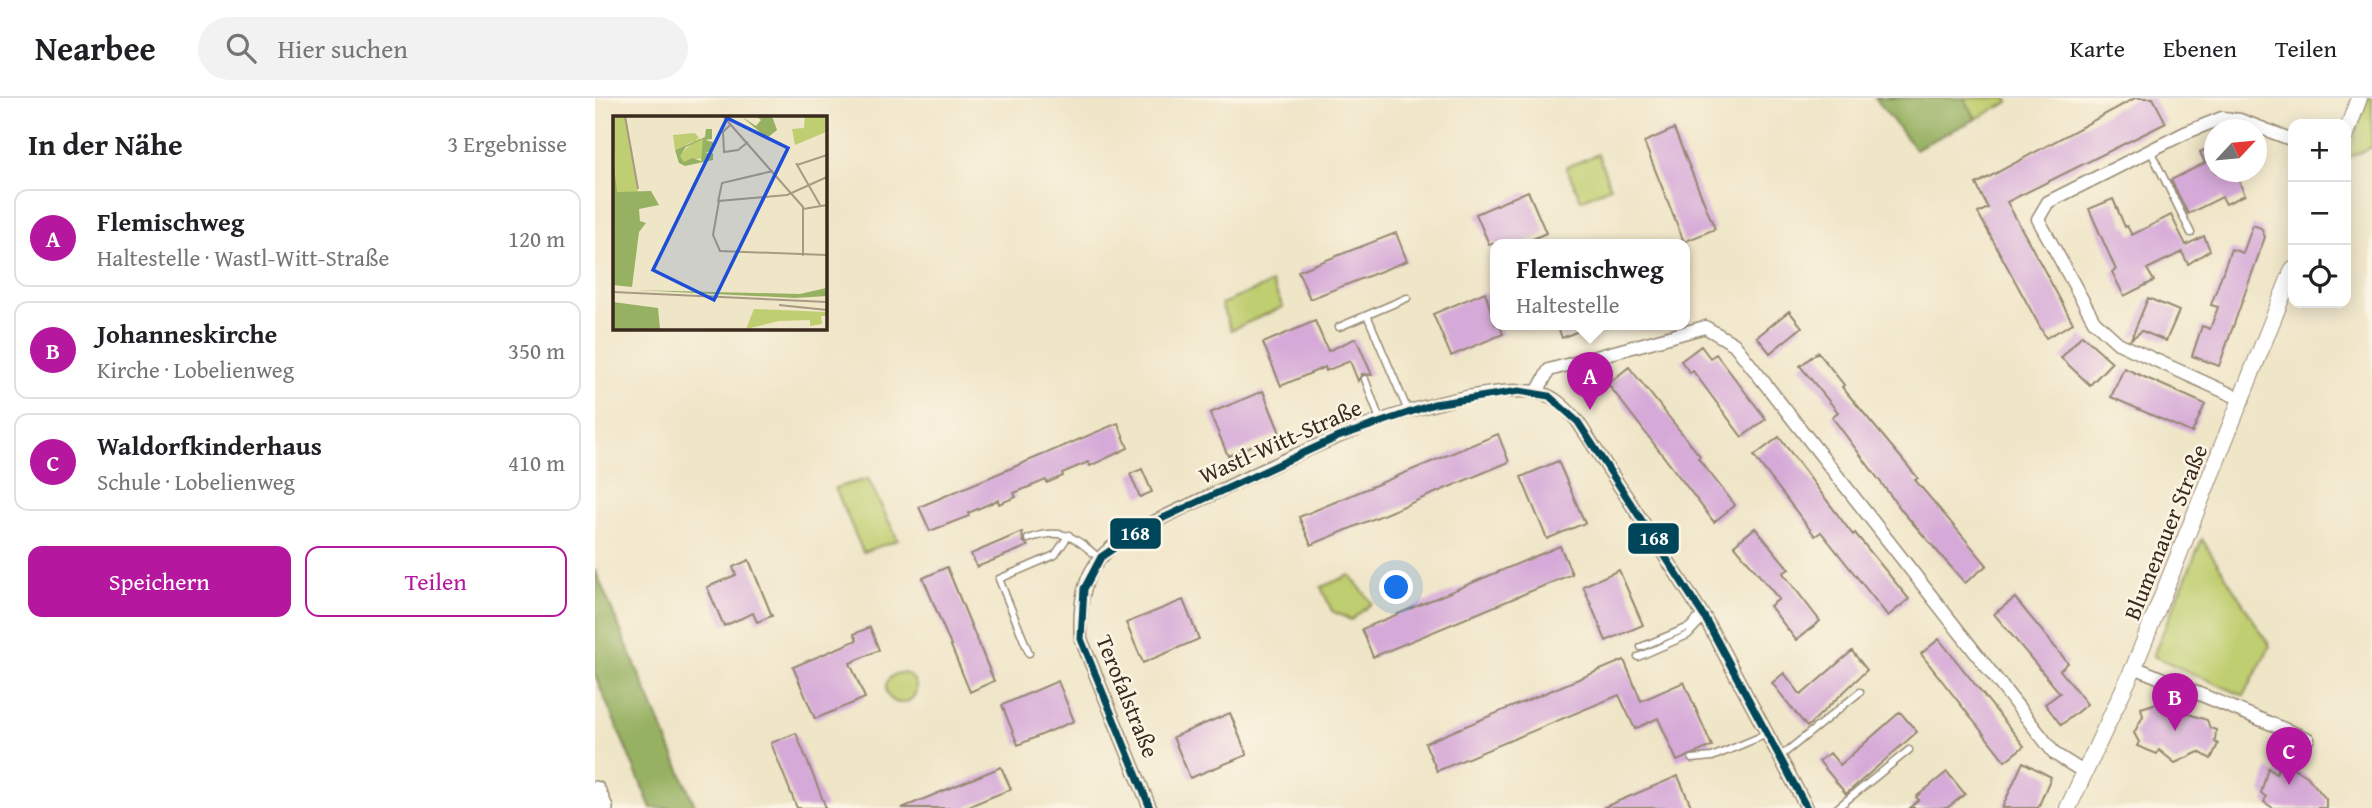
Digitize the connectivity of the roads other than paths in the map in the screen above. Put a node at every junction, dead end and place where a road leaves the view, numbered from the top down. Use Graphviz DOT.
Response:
graph roads {
  1 [pos="2359,98"];
  2 [pos="2351,120"];
  3 [pos="2288,138"];
  4 [pos="2150,150"];
  5 [pos="2191,233"];
  6 [pos="2288,282"];
  7 [pos="1407,298"];
  8 [pos="1367,315"];
  9 [pos="1339,327"];
  10 [pos="1365,379"];
  11 [pos="1537,392"];
  12 [pos="2243,400"];
  13 [pos="1408,411"];
  14 [pos="1380,420"];
  15 [pos="1069,535"];
  16 [pos="1028,538"];
  17 [pos="1102,560"];
  18 [pos="1081,598"];
  19 [pos="1703,615"];
  20 [pos="1641,647"];
  21 [pos="1029,653"];
  22 [pos="1638,657"];
  23 [pos="2134,667"];
  24 [pos="1860,692"];
  25 [pos="1768,733"];
  26 [pos="2308,738"];
  27 [pos="1909,750"];
  28 [pos="1781,756"];
  29 [pos="1692,759"];
  30 [pos="2085,773"];
  31 [pos="595,792"];
  32 [pos="602,808"];
  33 [pos="1150,808"];
  34 [pos="1807,808"];
  35 [pos="1837,808"];
  36 [pos="2068,808"];
  1 -- 2 [label="street"];
  3 -- 4 [label="street"];
  4 -- 5 [label="lane"];
  4 -- 12 [label="street"];
  6 -- 12 [label="street, Blumenauer Straße"];
  7 -- 8 [label="lane"];
  8 -- 9 [label="lane"];
  8 -- 13 [label="lane"];
  10 -- 14 [label="lane"];
  11 -- 13 [label="street, Wastl-Witt-Straße"];
  11 -- 19 [label="street"];
  11 -- 30 [label="street"];
  12 -- 23 [label="street, Blumenauer Straße"];
  13 -- 14 [label="street, Wastl-Witt-Straße"];
  14 -- 17 [label="street, Wastl-Witt-Straße"];
  15 -- 16 [label="lane"];
  15 -- 17 [label="lane"];
  15 -- 21 [label="lane"];
  17 -- 18 [label="street, Wastl-Witt-Straße"];
  18 -- 33 [label="street, Terofalstraße"];
  19 -- 20 [label="lane"];
  19 -- 22 [label="lane"];
  19 -- 25 [label="street"];
  23 -- 26 [label="street"];
  23 -- 30 [label="street, Blumenauer Straße"];
  24 -- 28 [label="lane"];
  25 -- 28 [label="street"];
  25 -- 29 [label="lane"];
  27 -- 35 [label="lane"];
  28 -- 34 [label="street"];
  30 -- 36 [label="street, Blumenauer Straße"];
  31 -- 32 [label="highway"];
}
